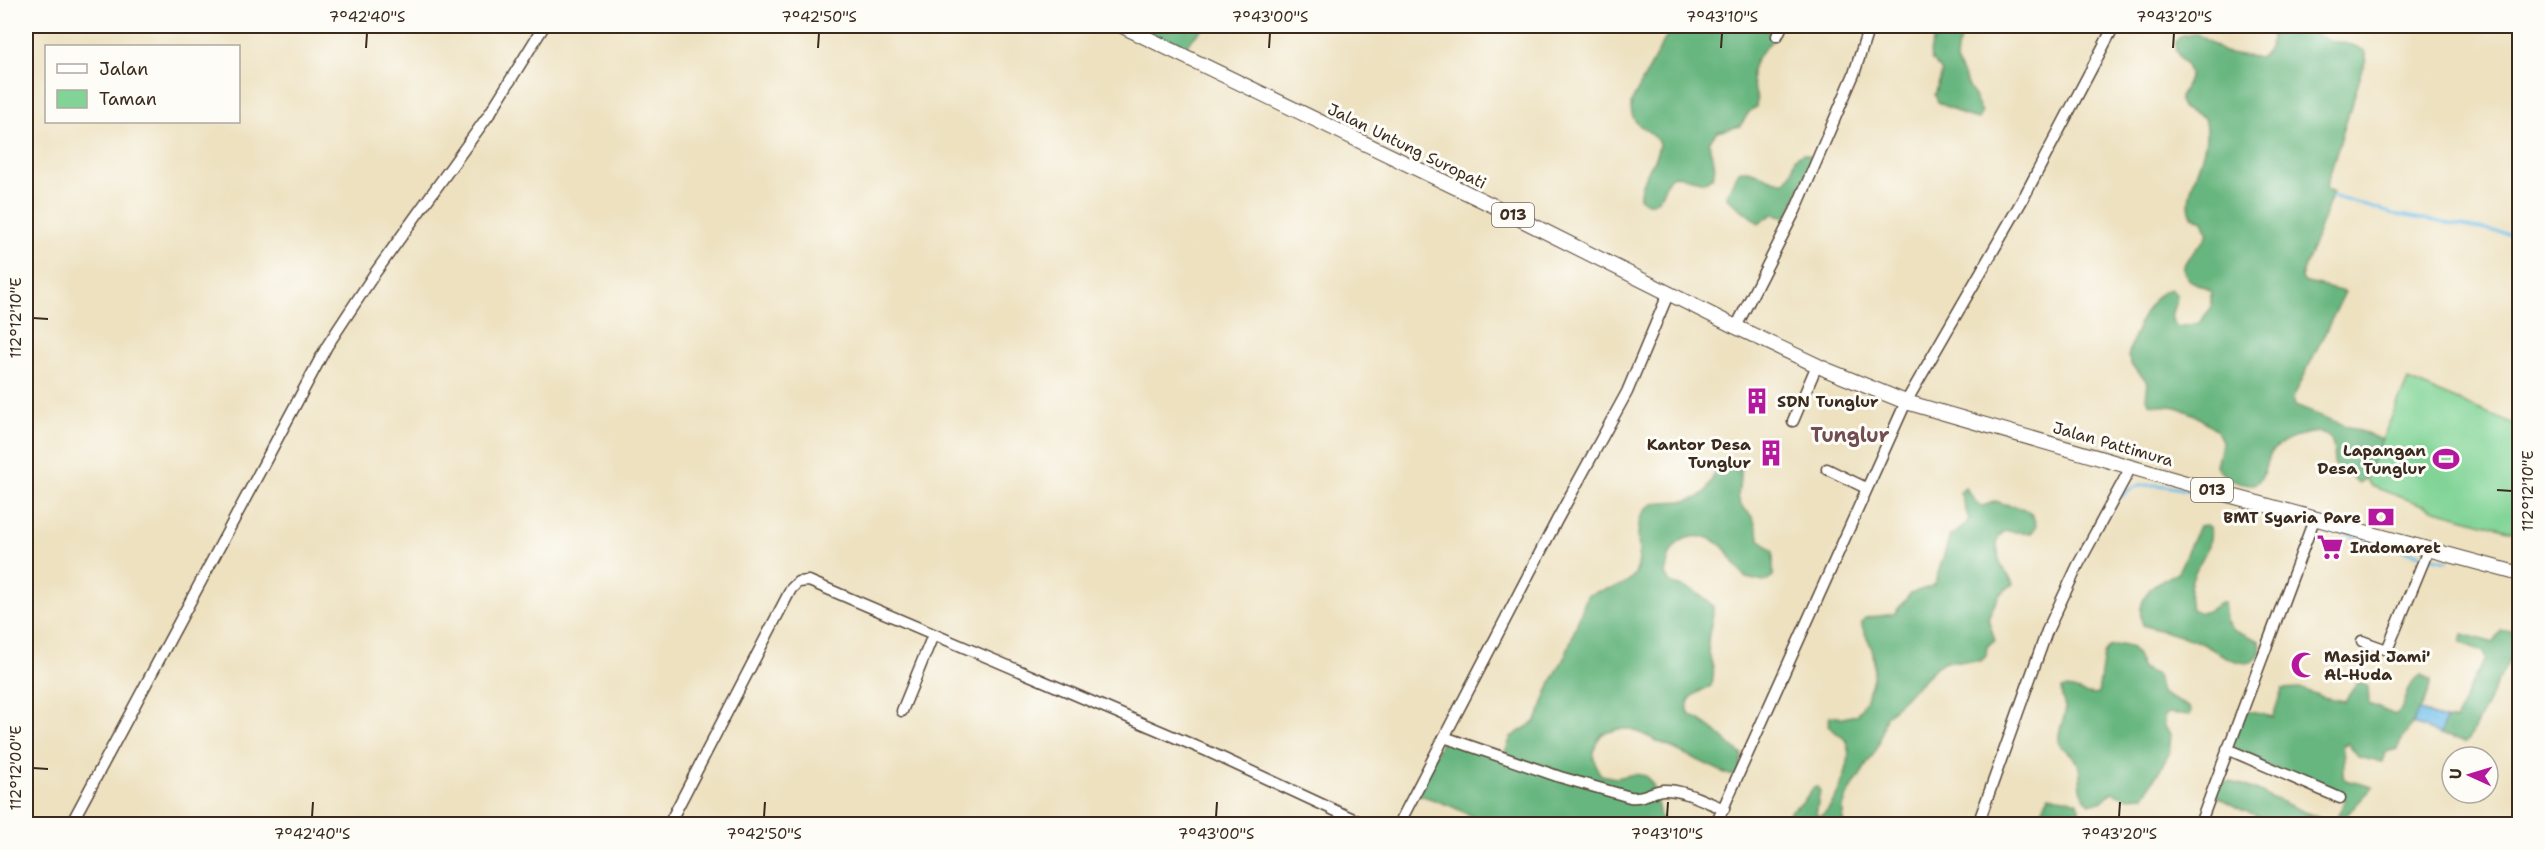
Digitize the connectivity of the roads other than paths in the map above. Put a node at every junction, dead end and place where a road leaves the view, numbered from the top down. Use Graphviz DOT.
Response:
graph roads {
  1 [pos="544,26"];
  2 [pos="1122,26"];
  3 [pos="1862,26"];
  4 [pos="2114,26"];
  5 [pos="1669,292"];
  6 [pos="1736,327"];
  7 [pos="1817,365"];
  8 [pos="1906,402"];
  9 [pos="1793,421"];
  10 [pos="2131,466"];
  11 [pos="1827,469"];
  12 [pos="1866,488"];
  13 [pos="2313,523"];
  14 [pos="2428,550"];
  15 [pos="2520,574"];
  16 [pos="933,635"];
  17 [pos="2362,641"];
  18 [pos="902,711"];
  19 [pos="1444,737"];
  20 [pos="2227,749"];
  21 [pos="2340,798"];
  22 [pos="1724,809"];
  23 [pos="71,825"];
  24 [pos="669,825"];
  25 [pos="1364,825"];
  26 [pos="1399,825"];
  27 [pos="1716,825"];
  28 [pos="1978,825"];
  29 [pos="2199,825"];
  1 -- 23 [label="street"];
  2 -- 5 [label="main road, Jalan Untung Suropati / 013"];
  3 -- 6 [label="street"];
  4 -- 8 [label="street"];
  5 -- 6 [label="main road, Jalan Untung Suropati / 013"];
  5 -- 19 [label="street"];
  6 -- 7 [label="main road, Jalan Untung Suropati / 013"];
  7 -- 8 [label="main road, Jalan Untung Suropati / 013"];
  7 -- 9 [label="street"];
  8 -- 10 [label="main road, Jalan Pattimura / 013"];
  8 -- 12 [label="street"];
  10 -- 13 [label="main road, Jalan Pattimura / 013"];
  10 -- 28 [label="street"];
  11 -- 12 [label="street"];
  12 -- 22 [label="street"];
  13 -- 14 [label="main road, Jalan Pattimura / 013"];
  13 -- 20 [label="street"];
  14 -- 15 [label="main road, Jalan Pattimura / 013"];
  14 -- 17 [label="street"];
  16 -- 18 [label="street"];
  16 -- 24 [label="street"];
  16 -- 25 [label="street"];
  19 -- 22 [label="street"];
  19 -- 26 [label="street"];
  20 -- 21 [label="street"];
  20 -- 29 [label="street"];
  22 -- 27 [label="street"];
}
